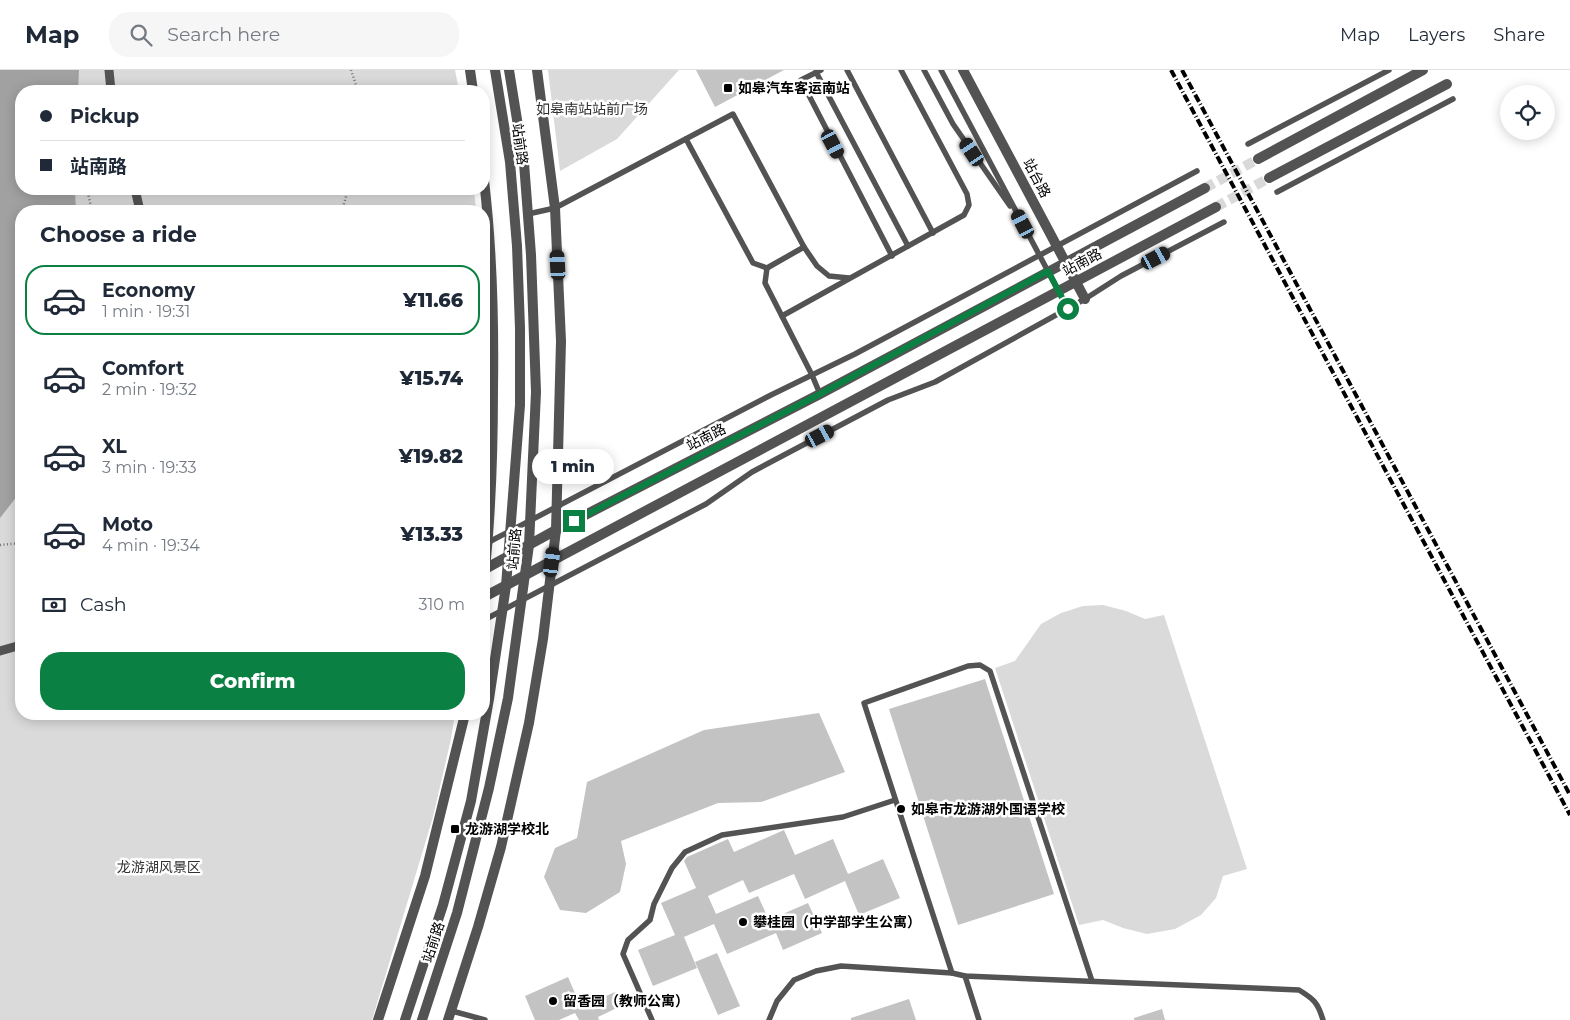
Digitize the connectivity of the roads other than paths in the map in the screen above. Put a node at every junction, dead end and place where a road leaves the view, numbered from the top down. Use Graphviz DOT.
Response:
graph roads {
  1 [pos="110,70"];
  2 [pos="470,70"];
  3 [pos="495,70"];
  4 [pos="509,70"];
  5 [pos="537,70"];
  6 [pos="847,70"];
  7 [pos="901,70"];
  8 [pos="924,70"];
  9 [pos="941,70"];
  10 [pos="963,70"];
  11 [pos="1389,70"];
  12 [pos="1423,70"];
  13 [pos="819,71"];
  14 [pos="1447,84"];
  15 [pos="111,85"];
  16 [pos="472,85"];
  17 [pos="1453,99"];
  18 [pos="686,139"];
  19 [pos="1248,144"];
  20 [pos="1258,159"];
  21 [pos="1197,171"];
  22 [pos="1269,178"];
  23 [pos="1205,188"];
  24 [pos="1277,192"];
  25 [pos="1216,206"];
  26 [pos="555,208"];
  27 [pos="528,214"];
  28 [pos="1224,222"];
  29 [pos="1023,224"];
  30 [pos="933,233"];
  31 [pos="1057,245"];
  32 [pos="908,246"];
  33 [pos="804,247"];
  34 [pos="490,251"];
  35 [pos="1040,255"];
  36 [pos="892,256"];
  37 [pos="1066,262"];
  38 [pos="767,268"];
  39 [pos="1048,271"];
  40 [pos="849,278"];
  41 [pos="1076,281"];
  42 [pos="1058,291"];
  43 [pos="1085,299"];
  44 [pos="1068,309"];
  45 [pos="782,316"];
  46 [pos="812,375"];
  47 [pos="820,394"];
  48 [pos="490,498"];
  49 [pos="557,506"];
  50 [pos="530,520"];
  51 [pos="556,530"];
  52 [pos="510,531"];
  53 [pos="490,541"];
  54 [pos="529,545"];
  55 [pos="508,556"];
  56 [pos="552,562"];
  57 [pos="490,569"];
  58 [pos="525,576"];
  59 [pos="506,586"];
  60 [pos="549,587"];
  61 [pos="490,594"];
  62 [pos="522,601"];
  63 [pos="502,611"];
  64 [pos="490,617"];
  65 [pos="15,647"];
  66 [pos="0,651"];
  67 [pos="490,692"];
  68 [pos="464,720"];
  69 [pos="485,720"];
  70 [pos="895,800"];
  71 [pos="952,973"];
  72 [pos="965,976"];
  73 [pos="1092,981"];
  74 [pos="450,1015"];
  75 [pos="378,1020"];
  76 [pos="405,1020"];
  77 [pos="422,1020"];
  78 [pos="486,1020"];
  79 [pos="652,1020"];
  80 [pos="769,1020"];
  81 [pos="979,1020"];
  82 [pos="1323,1020"];
  1 -- 15 [label="street"];
  2 -- 16 [label="street"];
  3 -- 52 [label="street, 站前路"];
  4 -- 27 [label="street, 站前路"];
  5 -- 26 [label="street"];
  6 -- 30 [label="lane"];
  7 -- 30 [label="lane"];
  8 -- 29 [label="lane"];
  9 -- 29 [label="lane"];
  10 -- 31 [label="street, 站台路"];
  11 -- 19 [label="lane"];
  12 -- 20 [label="street"];
  13 -- 32 [label="lane"];
  13 -- 36 [label="lane"];
  14 -- 22 [label="street"];
  17 -- 24 [label="lane"];
  18 -- 26 [label="lane"];
  18 -- 33 [label="lane"];
  18 -- 38 [label="lane"];
  21 -- 31 [label="lane"];
  23 -- 37 [label="street, 站南路"];
  25 -- 41 [label="street, 站南路"];
  26 -- 27 [label="lane"];
  26 -- 49 [label="street"];
  27 -- 50 [label="street, 站前路"];
  28 -- 43 [label="lane"];
  29 -- 35 [label="lane"];
  30 -- 32 [label="lane"];
  31 -- 35 [label="lane"];
  31 -- 37 [label="street, 站台路"];
  32 -- 36 [label="lane"];
  33 -- 38 [label="lane"];
  33 -- 40 [label="lane"];
  34 -- 48 [label="street"];
  35 -- 39 [label="lane"];
  35 -- 46 [label="lane"];
  36 -- 40 [label="lane"];
  37 -- 39 [label="street, 站南路"];
  37 -- 41 [label="street, 站台路"];
  38 -- 45 [label="lane"];
  39 -- 42 [label="lane"];
  39 -- 47 [label="street, 站南路"];
  40 -- 45 [label="lane"];
  41 -- 42 [label="street, 站南路"];
  41 -- 43 [label="street, 站台路"];
  42 -- 44 [label="lane"];
  42 -- 56 [label="street, 站南路"];
  43 -- 44 [label="lane"];
  44 -- 60 [label="lane"];
  45 -- 46 [label="lane"];
  46 -- 47 [label="lane"];
  46 -- 49 [label="lane"];
  47 -- 51 [label="street, 站南路"];
  49 -- 50 [label="lane"];
  49 -- 51 [label="street"];
  50 -- 52 [label="lane"];
  50 -- 54 [label="street, 站前路"];
  51 -- 54 [label="street, 站南路"];
  51 -- 56 [label="street"];
  52 -- 53 [label="lane"];
  52 -- 55 [label="street, 站前路"];
  54 -- 55 [label="street, 站南路"];
  54 -- 58 [label="street, 站前路"];
  55 -- 57 [label="street, 站南路"];
  55 -- 59 [label="street, 站前路"];
  56 -- 58 [label="street, 站南路"];
  56 -- 60 [label="street"];
  58 -- 59 [label="street, 站南路"];
  58 -- 62 [label="street, 站前路"];
  59 -- 61 [label="street, 站南路"];
  59 -- 63 [label="street, 站前路"];
  60 -- 62 [label="lane"];
  60 -- 74 [label="street"];
  62 -- 63 [label="lane"];
  62 -- 77 [label="street, 站前路"];
  63 -- 64 [label="lane"];
  63 -- 67 [label="street, 站前路"];
  65 -- 66 [label="street"];
  68 -- 75 [label="street"];
  69 -- 76 [label="street, 站前路"];
  70 -- 71 [label="lane"];
  70 -- 73 [label="lane"];
  70 -- 79 [label="lane"];
  71 -- 72 [label="lane"];
  71 -- 80 [label="lane"];
  72 -- 73 [label="lane"];
  72 -- 81 [label="lane"];
  73 -- 82 [label="lane"];
  74 -- 78 [label="lane"];
}
